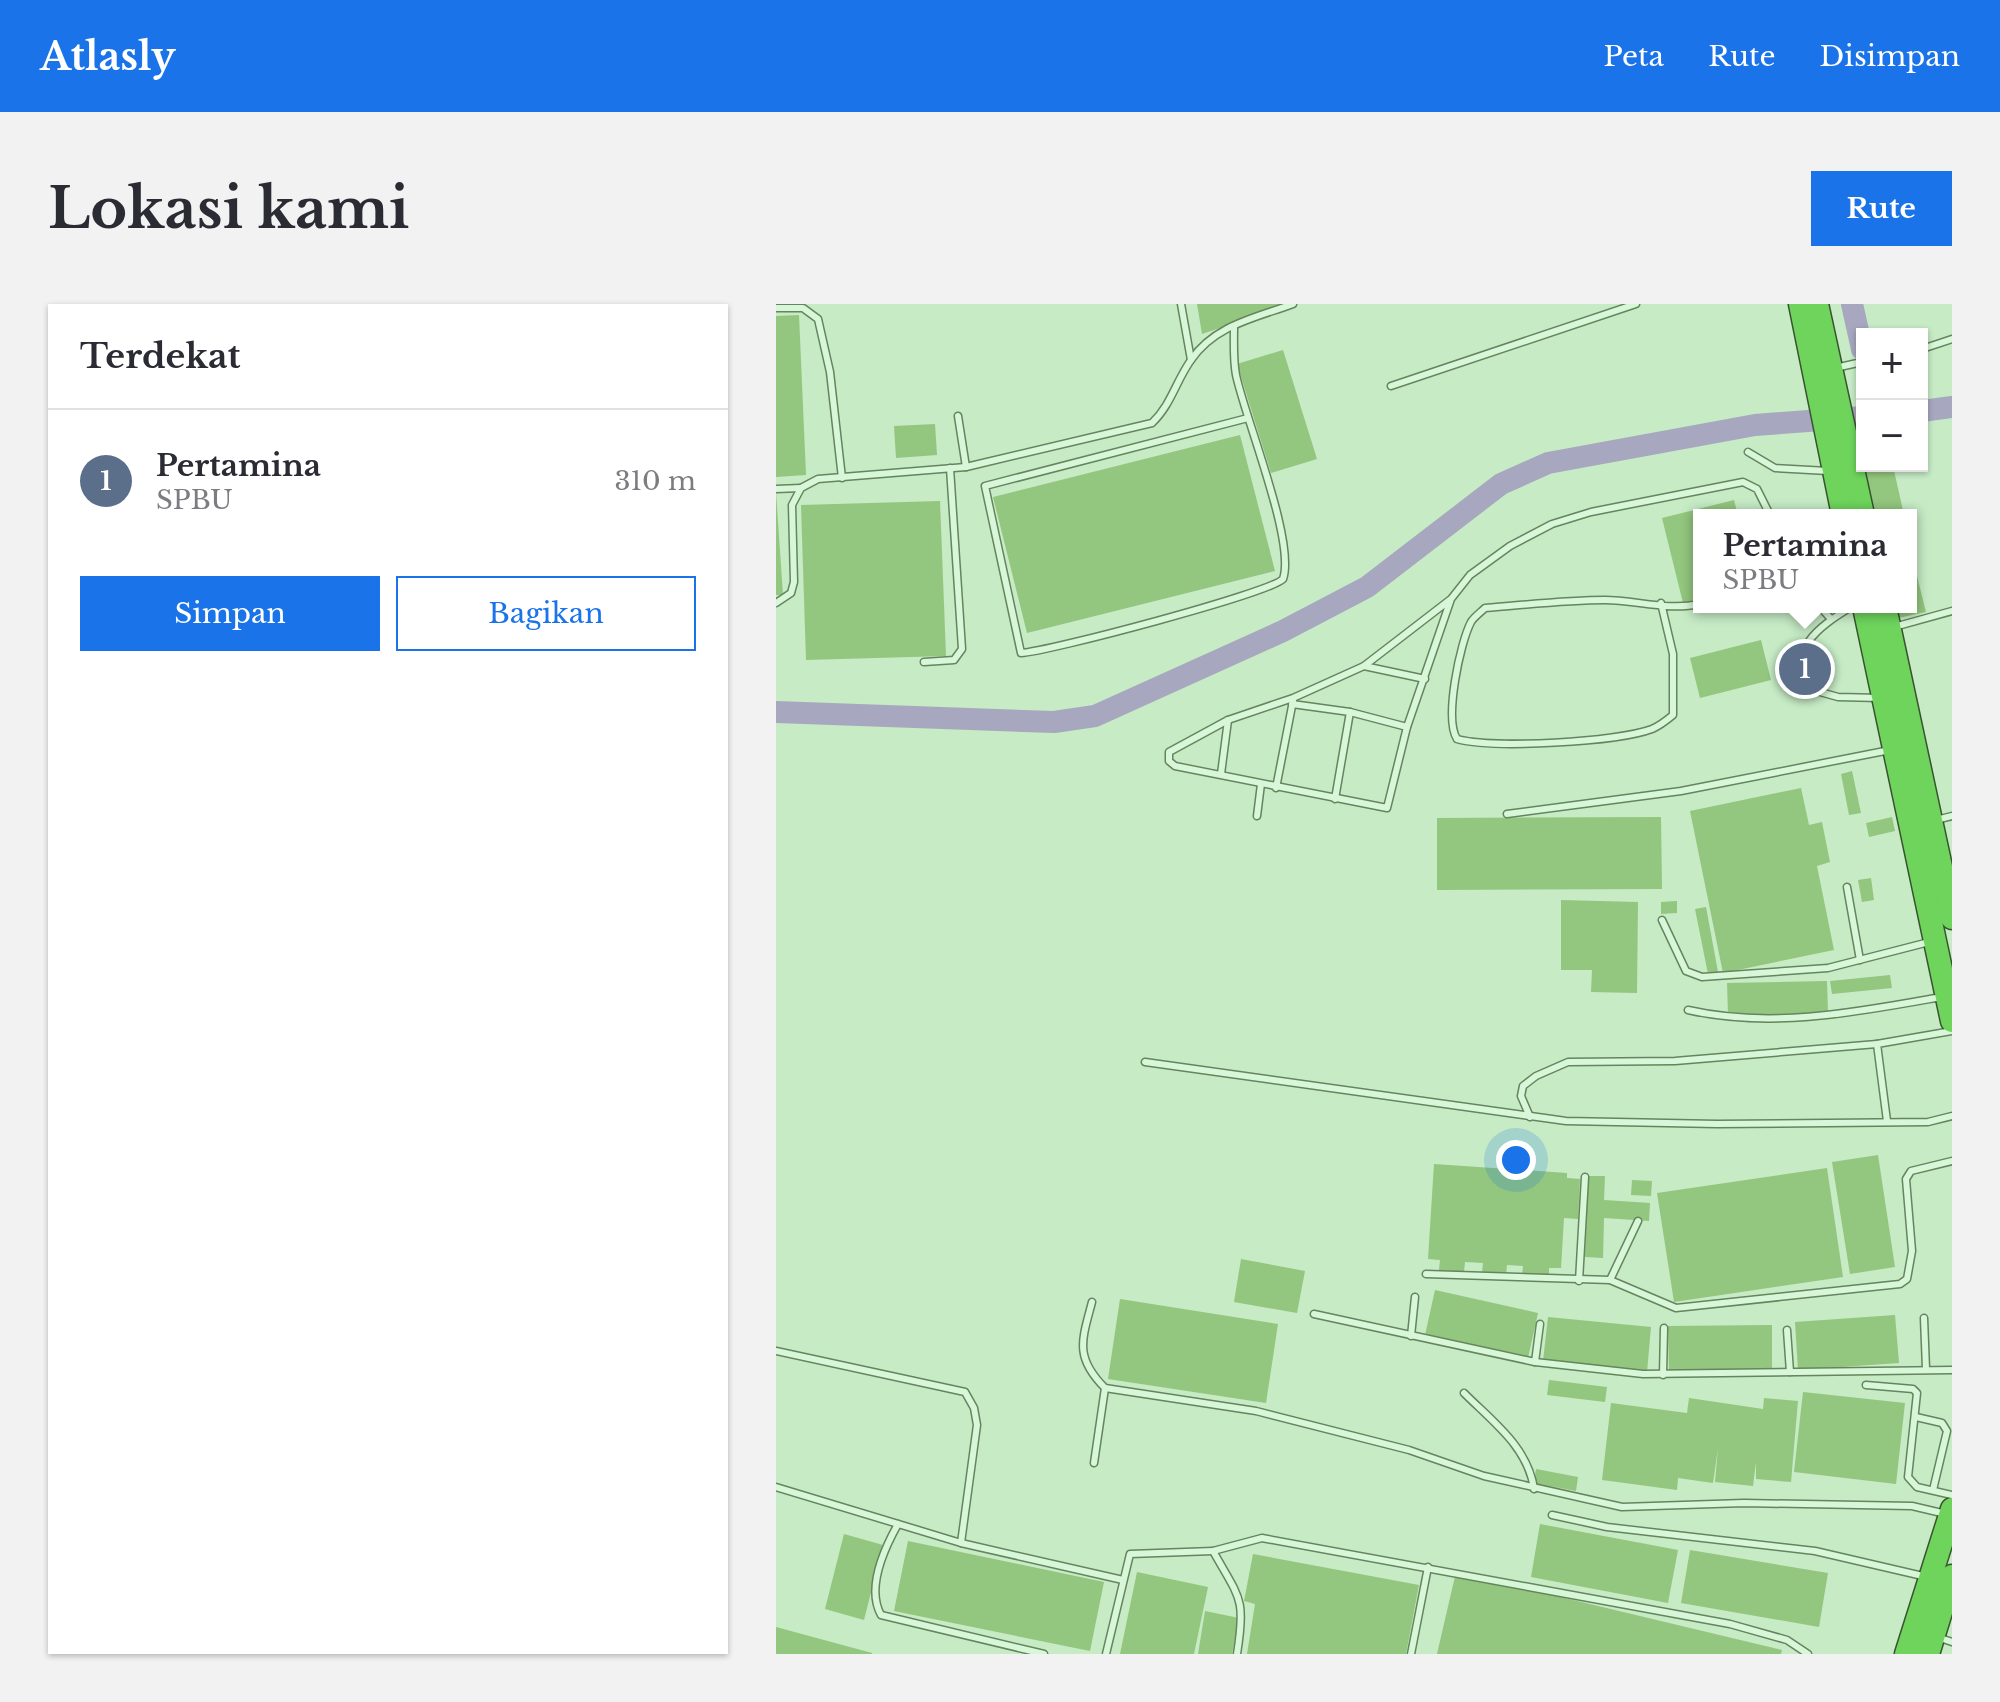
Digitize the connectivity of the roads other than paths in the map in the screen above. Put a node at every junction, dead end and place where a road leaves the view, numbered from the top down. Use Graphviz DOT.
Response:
graph roads {
  1 [pos="1181,304"];
  2 [pos="1293,304"];
  3 [pos="1636,304"];
  4 [pos="1800,304"];
  5 [pos="1817,304"];
  6 [pos="776,308"];
  7 [pos="1234,326"];
  8 [pos="1952,339"];
  9 [pos="1928,347"];
  10 [pos="1191,360"];
  11 [pos="1856,365"];
  12 [pos="1831,375"];
  13 [pos="1391,386"];
  14 [pos="958,416"];
  15 [pos="1248,418"];
  16 [pos="1748,452"];
  17 [pos="1837,461"];
  18 [pos="966,467"];
  19 [pos="950,468"];
  20 [pos="842,478"];
  21 [pos="801,488"];
  22 [pos="776,489"];
  23 [pos="1767,509"];
  24 [pos="1842,509"];
  25 [pos="1860,509"];
  26 [pos="1451,599"];
  27 [pos="776,603"];
  28 [pos="1661,603"];
  29 [pos="1693,604"];
  30 [pos="1952,611"];
  31 [pos="1826,613"];
  32 [pos="1841,613"];
  33 [pos="1831,619"];
  34 [pos="1882,623"];
  35 [pos="924,662"];
  36 [pos="1364,666"];
  37 [pos="1425,679"];
  38 [pos="1895,696"];
  39 [pos="1293,701"];
  40 [pos="1350,712"];
  41 [pos="1228,720"];
  42 [pos="1407,727"];
  43 [pos="1895,749"];
  44 [pos="1221,774"];
  45 [pos="1261,784"];
  46 [pos="1276,788"];
  47 [pos="1335,799"];
  48 [pos="1507,814"];
  49 [pos="1257,816"];
  50 [pos="1942,819"];
  51 [pos="1847,887"];
  52 [pos="1952,918"];
  53 [pos="1662,920"];
  54 [pos="1936,940"];
  55 [pos="1860,960"];
  56 [pos="1947,996"];
  57 [pos="1688,1010"];
  58 [pos="1952,1021"];
  59 [pos="1952,1031"];
  60 [pos="1877,1044"];
  61 [pos="1145,1062"];
  62 [pos="1952,1116"];
  63 [pos="1530,1117"];
  64 [pos="1887,1121"];
  65 [pos="1952,1161"];
  66 [pos="1585,1177"];
  67 [pos="1638,1221"];
  68 [pos="1426,1274"];
  69 [pos="1610,1280"];
  70 [pos="1579,1281"];
  71 [pos="1415,1297"];
  72 [pos="1092,1302"];
  73 [pos="1314,1314"];
  74 [pos="1924,1318"];
  75 [pos="1540,1324"];
  76 [pos="1664,1328"];
  77 [pos="1787,1330"];
  78 [pos="1411,1336"];
  79 [pos="776,1351"];
  80 [pos="1535,1362"];
  81 [pos="1926,1369"];
  82 [pos="1952,1370"];
  83 [pos="1790,1372"];
  84 [pos="1663,1375"];
  85 [pos="1866,1385"];
  86 [pos="1105,1388"];
  87 [pos="1464,1393"];
  88 [pos="1916,1417"];
  89 [pos="1094,1463"];
  90 [pos="776,1487"];
  91 [pos="1534,1489"];
  92 [pos="1933,1490"];
  93 [pos="1952,1509"];
  94 [pos="1552,1515"];
  95 [pos="898,1524"];
  96 [pos="961,1543"];
  97 [pos="1213,1551"];
  98 [pos="1428,1567"];
  99 [pos="1941,1577"];
  100 [pos="1123,1580"];
  101 [pos="1938,1644"];
  102 [pos="1044,1654"];
  103 [pos="1106,1654"];
  104 [pos="1237,1654"];
  105 [pos="1411,1654"];
  106 [pos="1808,1654"];
  107 [pos="1906,1654"];
  1 -- 10 [label="lane"];
  2 -- 7 [label="lane"];
  3 -- 13 [label="lane"];
  4 -- 12 [label="highway"];
  5 -- 12 [label="highway"];
  6 -- 20 [label="lane"];
  7 -- 10 [label="lane"];
  7 -- 15 [label="lane"];
  8 -- 9 [label="lane"];
  10 -- 18 [label="lane"];
  11 -- 12 [label="lane"];
  12 -- 17 [label="highway"];
  14 -- 18 [label="lane"];
  15 -- 15 [label="lane"];
  16 -- 17 [label="lane"];
  17 -- 24 [label="highway"];
  17 -- 25 [label="highway"];
  18 -- 19 [label="lane"];
  19 -- 20 [label="lane"];
  19 -- 35 [label="lane"];
  20 -- 21 [label="lane"];
  21 -- 22 [label="lane"];
  21 -- 27 [label="lane"];
  23 -- 26 [label="lane"];
  26 -- 36 [label="lane"];
  26 -- 37 [label="lane"];
  28 -- 28 [label="lane"];
  28 -- 29 [label="lane"];
  30 -- 34 [label="lane"];
  31 -- 33 [label="lane"];
  32 -- 33 [label="lane"];
  33 -- 38 [label="lane"];
  34 -- 38 [label="highway"];
  36 -- 37 [label="lane"];
  36 -- 39 [label="lane"];
  37 -- 42 [label="lane"];
  38 -- 43 [label="highway"];
  38 -- 50 [label="highway"];
  39 -- 40 [label="lane"];
  39 -- 41 [label="lane"];
  39 -- 46 [label="lane"];
  40 -- 42 [label="lane"];
  40 -- 47 [label="lane"];
  41 -- 44 [label="lane"];
  41 -- 44 [label="lane"];
  42 -- 47 [label="lane"];
  43 -- 48 [label="lane"];
  43 -- 54 [label="highway"];
  44 -- 45 [label="lane"];
  45 -- 46 [label="lane"];
  45 -- 49 [label="lane"];
  46 -- 47 [label="lane"];
  50 -- 52 [label="highway"];
  51 -- 55 [label="lane"];
  53 -- 55 [label="lane"];
  54 -- 55 [label="lane"];
  54 -- 56 [label="highway"];
  56 -- 57 [label="lane"];
  56 -- 58 [label="highway"];
  59 -- 60 [label="lane"];
  60 -- 63 [label="lane"];
  60 -- 64 [label="lane"];
  61 -- 63 [label="lane"];
  62 -- 64 [label="lane"];
  63 -- 64 [label="lane"];
  65 -- 69 [label="lane"];
  66 -- 70 [label="lane"];
  67 -- 69 [label="lane"];
  68 -- 70 [label="lane"];
  69 -- 70 [label="lane"];
  71 -- 78 [label="lane"];
  72 -- 86 [label="lane"];
  73 -- 78 [label="lane"];
  74 -- 81 [label="lane"];
  75 -- 80 [label="lane"];
  76 -- 84 [label="lane"];
  77 -- 83 [label="lane"];
  78 -- 80 [label="lane"];
  79 -- 96 [label="lane"];
  80 -- 84 [label="lane"];
  81 -- 82 [label="lane"];
  81 -- 83 [label="lane"];
  83 -- 84 [label="lane"];
  85 -- 88 [label="lane"];
  86 -- 89 [label="lane"];
  86 -- 91 [label="lane"];
  87 -- 91 [label="lane"];
  88 -- 92 [label="lane"];
  88 -- 92 [label="lane"];
  90 -- 95 [label="lane"];
  91 -- 93 [label="lane"];
  92 -- 93 [label="lane"];
  93 -- 99 [label="highway"];
  94 -- 99 [label="lane"];
  95 -- 96 [label="lane"];
  95 -- 102 [label="lane"];
  96 -- 100 [label="lane"];
  97 -- 98 [label="lane"];
  97 -- 100 [label="lane"];
  97 -- 104 [label="lane"];
  98 -- 105 [label="lane"];
  98 -- 106 [label="lane"];
  99 -- 101 [label="highway"];
  99 -- 107 [label="highway"];
  100 -- 103 [label="lane"];
}
